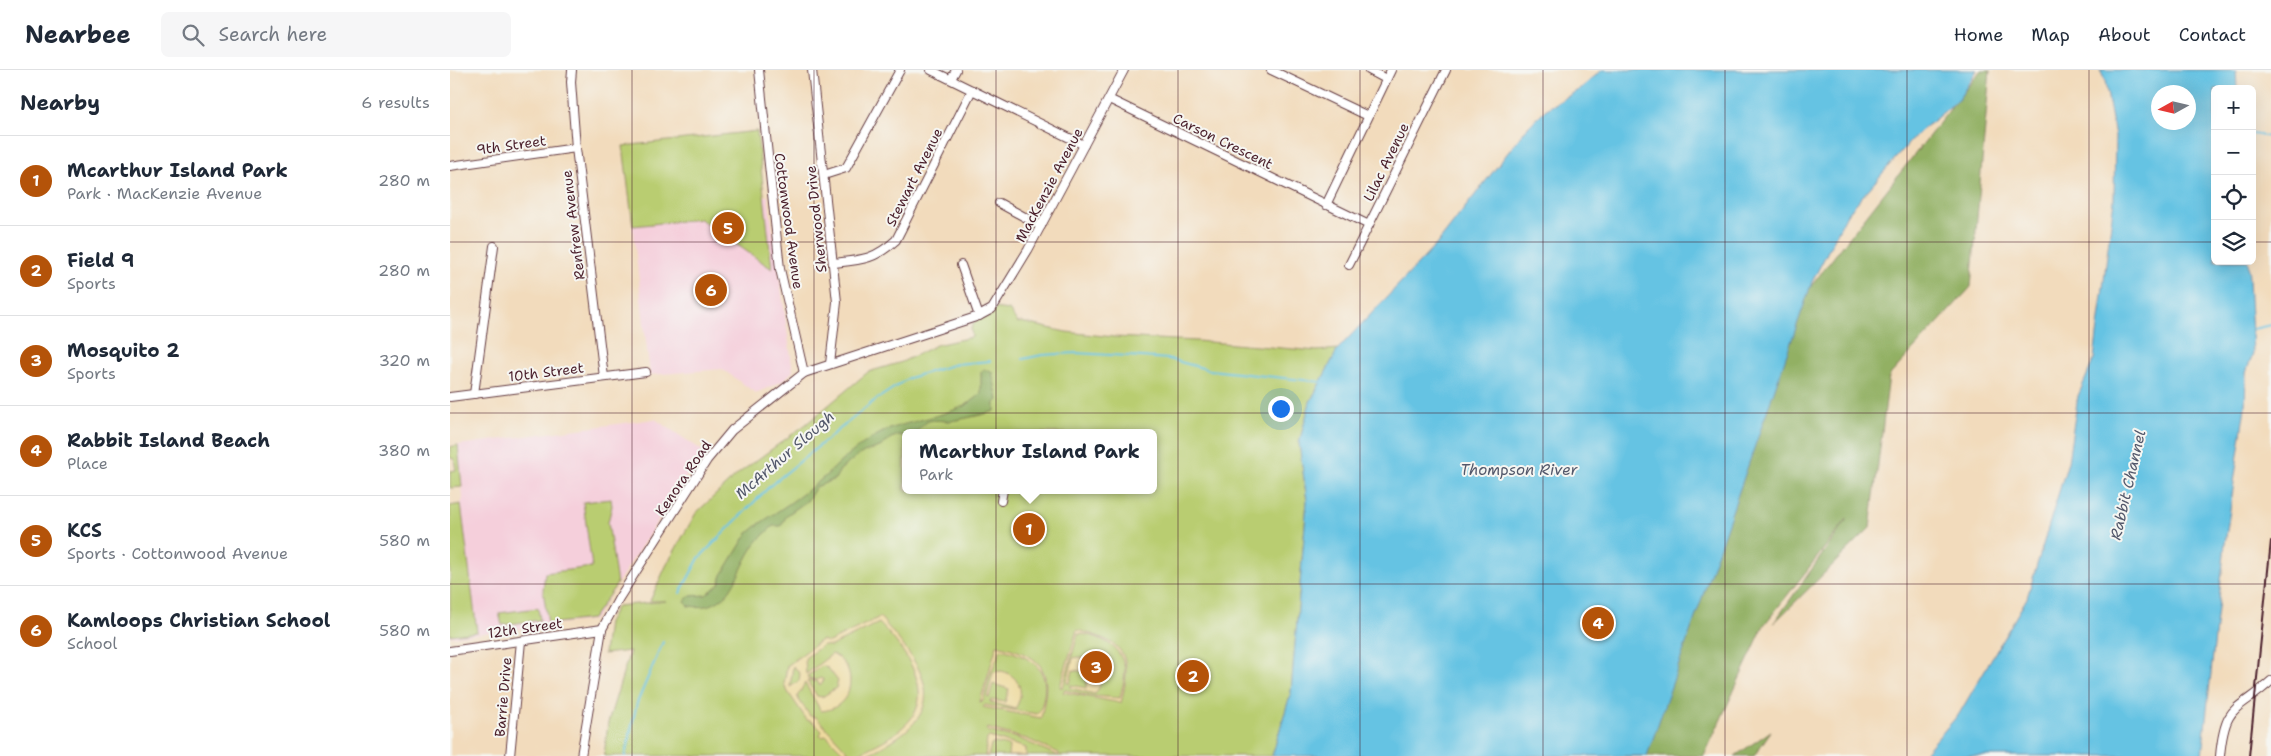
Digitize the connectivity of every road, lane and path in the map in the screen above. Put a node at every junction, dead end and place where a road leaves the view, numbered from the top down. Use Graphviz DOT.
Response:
graph roads {
  1 [pos="572,70"];
  2 [pos="759,70"];
  3 [pos="812,70"];
  4 [pos="900,70"];
  5 [pos="931,70"];
  6 [pos="956,70"];
  7 [pos="1124,70"];
  8 [pos="1271,70"];
  9 [pos="1369,70"];
  10 [pos="1391,70"];
  11 [pos="1446,70"];
  12 [pos="1386,79"];
  13 [pos="951,80"];
  14 [pos="972,90"];
  15 [pos="1109,99"];
  16 [pos="1368,116"];
  17 [pos="1084,145"];
  18 [pos="576,148"];
  19 [pos="450,166"];
  20 [pos="824,175"];
  21 [pos="998,203"];
  22 [pos="1326,205"];
  23 [pos="1369,225"];
  24 [pos="1041,226"];
  25 [pos="494,246"];
  26 [pos="833,263"];
  27 [pos="961,265"];
  28 [pos="1349,265"];
  29 [pos="992,309"];
  30 [pos="979,316"];
  31 [pos="830,364"];
  32 [pos="646,372"];
  33 [pos="804,373"];
  34 [pos="604,378"];
  35 [pos="474,394"];
  36 [pos="450,397"];
  37 [pos="1001,494"];
  38 [pos="1000,501"];
  39 [pos="602,629"];
  40 [pos="521,641"];
  41 [pos="450,651"];
  42 [pos="2271,681"];
  43 [pos="510,756"];
  44 [pos="581,756"];
  45 [pos="2220,756"];
  1 -- 18 [label="street, Renfrew Avenue"];
  2 -- 33 [label="street, Cottonwood Avenue"];
  3 -- 20 [label="street, Sherwood Drive"];
  4 -- 20 [label="street"];
  5 -- 13 [label="street"];
  6 -- 13 [label="street"];
  7 -- 15 [label="street, MacKenzie Avenue"];
  8 -- 16 [label="street"];
  9 -- 12 [label="street"];
  10 -- 12 [label="street"];
  11 -- 23 [label="street, Lilac Avenue"];
  12 -- 16 [label="street"];
  13 -- 14 [label="street"];
  14 -- 17 [label="street"];
  14 -- 26 [label="street, Stewart Avenue"];
  15 -- 17 [label="street, MacKenzie Avenue"];
  15 -- 22 [label="street, Carson Crescent"];
  16 -- 22 [label="street"];
  17 -- 24 [label="street, MacKenzie Avenue"];
  18 -- 19 [label="street, 9th Street"];
  18 -- 34 [label="street, Renfrew Avenue"];
  20 -- 26 [label="street, Sherwood Drive"];
  21 -- 24 [label="street"];
  22 -- 23 [label="street, Carson Crescent"];
  23 -- 28 [label="street, Lilac Avenue"];
  24 -- 29 [label="street, MacKenzie Avenue"];
  25 -- 35 [label="street"];
  26 -- 31 [label="street, Sherwood Drive"];
  27 -- 30 [label="street"];
  29 -- 30 [label="street, Kenora Road"];
  30 -- 31 [label="street, Kenora Road"];
  31 -- 33 [label="street, Kenora Road"];
  32 -- 34 [label="street, 10th Street"];
  33 -- 39 [label="street, Kenora Road"];
  34 -- 35 [label="street, 10th Street"];
  35 -- 36 [label="street, 10th Street"];
  37 -- 38 [label="street"];
  39 -- 40 [label="street, 12th Street"];
  39 -- 44 [label="street, Kenora Road"];
  40 -- 41 [label="street, 12th Street"];
  40 -- 43 [label="street, Barrie Drive"];
  42 -- 45 [label="street"];
}
